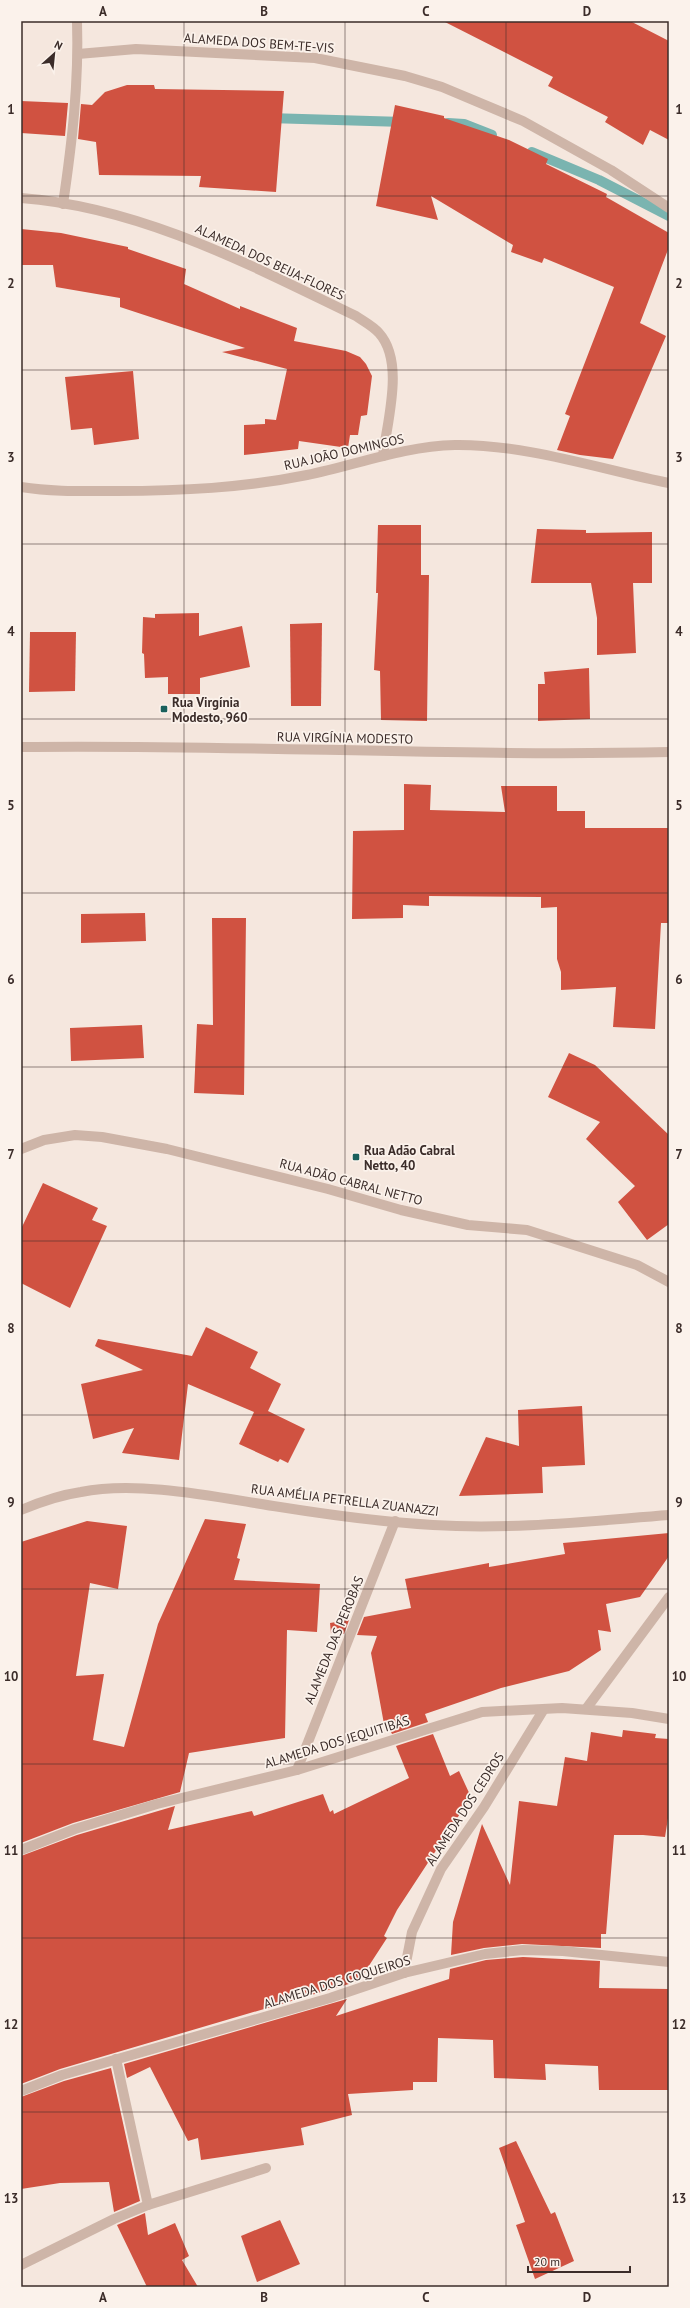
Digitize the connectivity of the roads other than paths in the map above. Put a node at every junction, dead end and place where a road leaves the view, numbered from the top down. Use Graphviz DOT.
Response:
graph roads {
  1 [pos="77,21"];
  2 [pos="78,54"];
  3 [pos="21,198"];
  4 [pos="63,204"];
  5 [pos="669,208"];
  6 [pos="383,456"];
  7 [pos="669,483"];
  8 [pos="21,487"];
  9 [pos="21,747"];
  10 [pos="669,752"];
  11 [pos="21,1149"];
  12 [pos="669,1282"];
  13 [pos="21,1510"];
  14 [pos="669,1515"];
  15 [pos="395,1521"];
  16 [pos="669,1597"];
  17 [pos="544,1709"];
  18 [pos="586,1709"];
  19 [pos="669,1719"];
  20 [pos="297,1770"];
  21 [pos="21,1850"];
  22 [pos="669,1962"];
  23 [pos="404,1973"];
  24 [pos="116,2059"];
  25 [pos="21,2091"];
  26 [pos="266,2168"];
  27 [pos="148,2205"];
  28 [pos="21,2265"];
  1 -- 2 [label="street"];
  2 -- 4 [label="street"];
  2 -- 5 [label="street, ALAMEDA DOS BEM-TE-VIS"];
  3 -- 4 [label="street, ALAMEDA DOS BEIJA-FLORES"];
  4 -- 6 [label="street, ALAMEDA DOS BEIJA-FLORES"];
  6 -- 7 [label="street, RUA JOÃO DOMINGOS"];
  6 -- 8 [label="street, RUA JOÃO DOMINGOS"];
  9 -- 10 [label="street, RUA VIRGÍNIA MODESTO"];
  11 -- 12 [label="street, RUA ADÃO CABRAL NETTO"];
  13 -- 15 [label="street, RUA AMÉLIA PETRELLA ZUANAZZI"];
  14 -- 15 [label="street, RUA AMÉLIA PETRELLA ZUANAZZI"];
  15 -- 20 [label="street, ALAMEDA DAS PEROBAS"];
  16 -- 18 [label="street"];
  17 -- 18 [label="street, ALAMEDA DOS JEQUITIBÁS"];
  17 -- 20 [label="street, ALAMEDA DOS JEQUITIBÁS"];
  17 -- 23 [label="street, ALAMEDA DOS CEDROS"];
  18 -- 19 [label="street, ALAMEDA DOS JEQUITIBÁS"];
  20 -- 21 [label="street, ALAMEDA DOS JEQUITIBÁS"];
  22 -- 23 [label="street, ALAMEDA DOS COQUEIROS"];
  23 -- 24 [label="street, ALAMEDA DOS COQUEIROS"];
  24 -- 25 [label="street, ALAMEDA DOS COQUEIROS"];
  24 -- 27 [label="street"];
  26 -- 27 [label="street"];
  27 -- 28 [label="street"];
}
